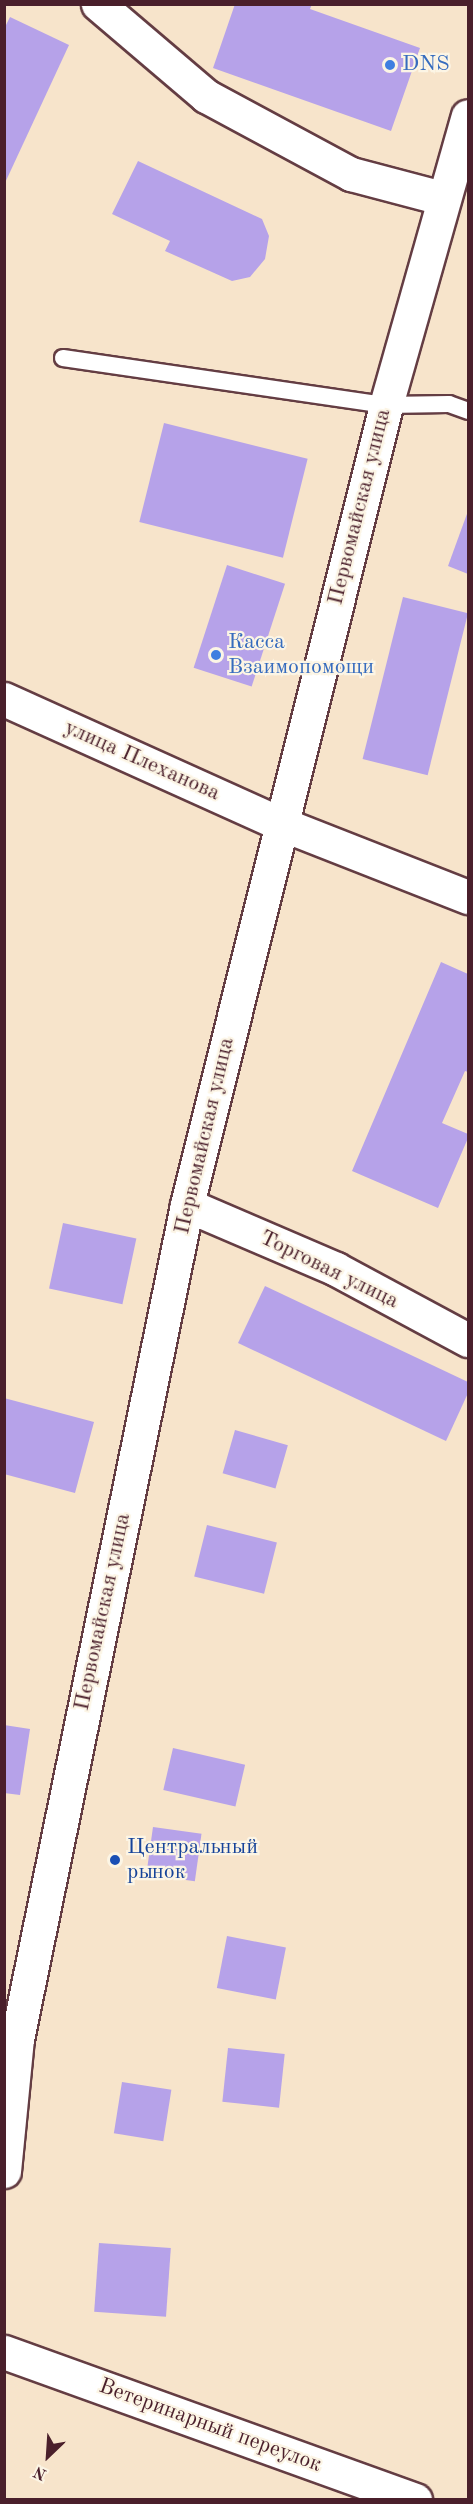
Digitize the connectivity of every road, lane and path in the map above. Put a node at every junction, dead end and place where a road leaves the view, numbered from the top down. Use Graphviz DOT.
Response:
graph roads {
  1 [pos="98,4"];
  2 [pos="468,116"];
  3 [pos="442,198"];
  4 [pos="63,358"];
  5 [pos="386,405"];
  6 [pos="468,411"];
  7 [pos="4,699"];
  8 [pos="279,823"];
  9 [pos="468,897"];
  10 [pos="188,1205"];
  11 [pos="468,1340"];
  12 [pos="4,2171"];
  13 [pos="4,2352"];
  14 [pos="415,2499"];
  1 -- 3 [label="main road"];
  2 -- 3 [label="main road, Первомайская улица"];
  3 -- 5 [label="main road, Первомайская улица"];
  4 -- 5 [label="lane"];
  5 -- 6 [label="lane"];
  5 -- 8 [label="main road, Первомайская улица"];
  7 -- 8 [label="main road, улица Плеханова"];
  8 -- 9 [label="main road, улица Плеханова"];
  8 -- 10 [label="main road, Первомайская улица"];
  10 -- 11 [label="main road, Торговая улица"];
  10 -- 12 [label="main road, Первомайская улица"];
  13 -- 14 [label="main road, Ветеринарный переулок"];
}
